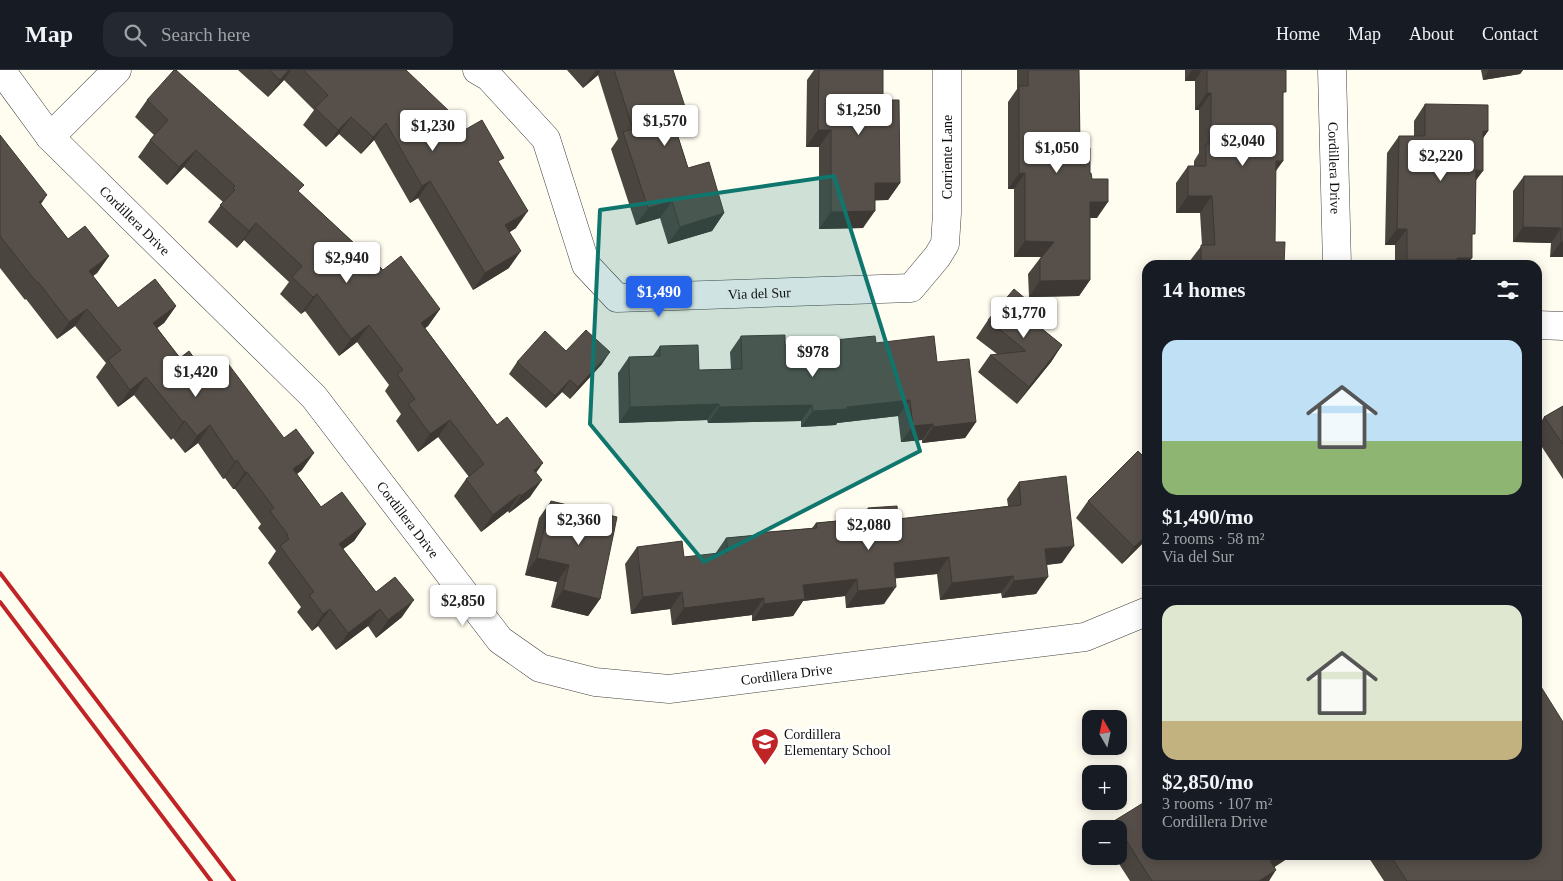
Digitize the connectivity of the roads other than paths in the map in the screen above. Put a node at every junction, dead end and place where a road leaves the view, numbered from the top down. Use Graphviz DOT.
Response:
graph roads {
  1 [pos="1,70"];
  2 [pos="117,70"];
  3 [pos="478,70"];
  4 [pos="948,70"];
  5 [pos="1332,70"];
  6 [pos="50,137"];
  7 [pos="944,244"];
  8 [pos="1337,260"];
  9 [pos="1542,326"];
  10 [pos="1563,326"];
  11 [pos="1142,613"];
  1 -- 6 [label="street, Cordillera Drive"];
  2 -- 6 [label="street"];
  3 -- 7 [label="street, Via del Sur"];
  4 -- 7 [label="street, Corriente Lane"];
  5 -- 8 [label="street, Cordillera Drive"];
  6 -- 11 [label="street, Cordillera Drive"];
  9 -- 10 [label="street"];
}
